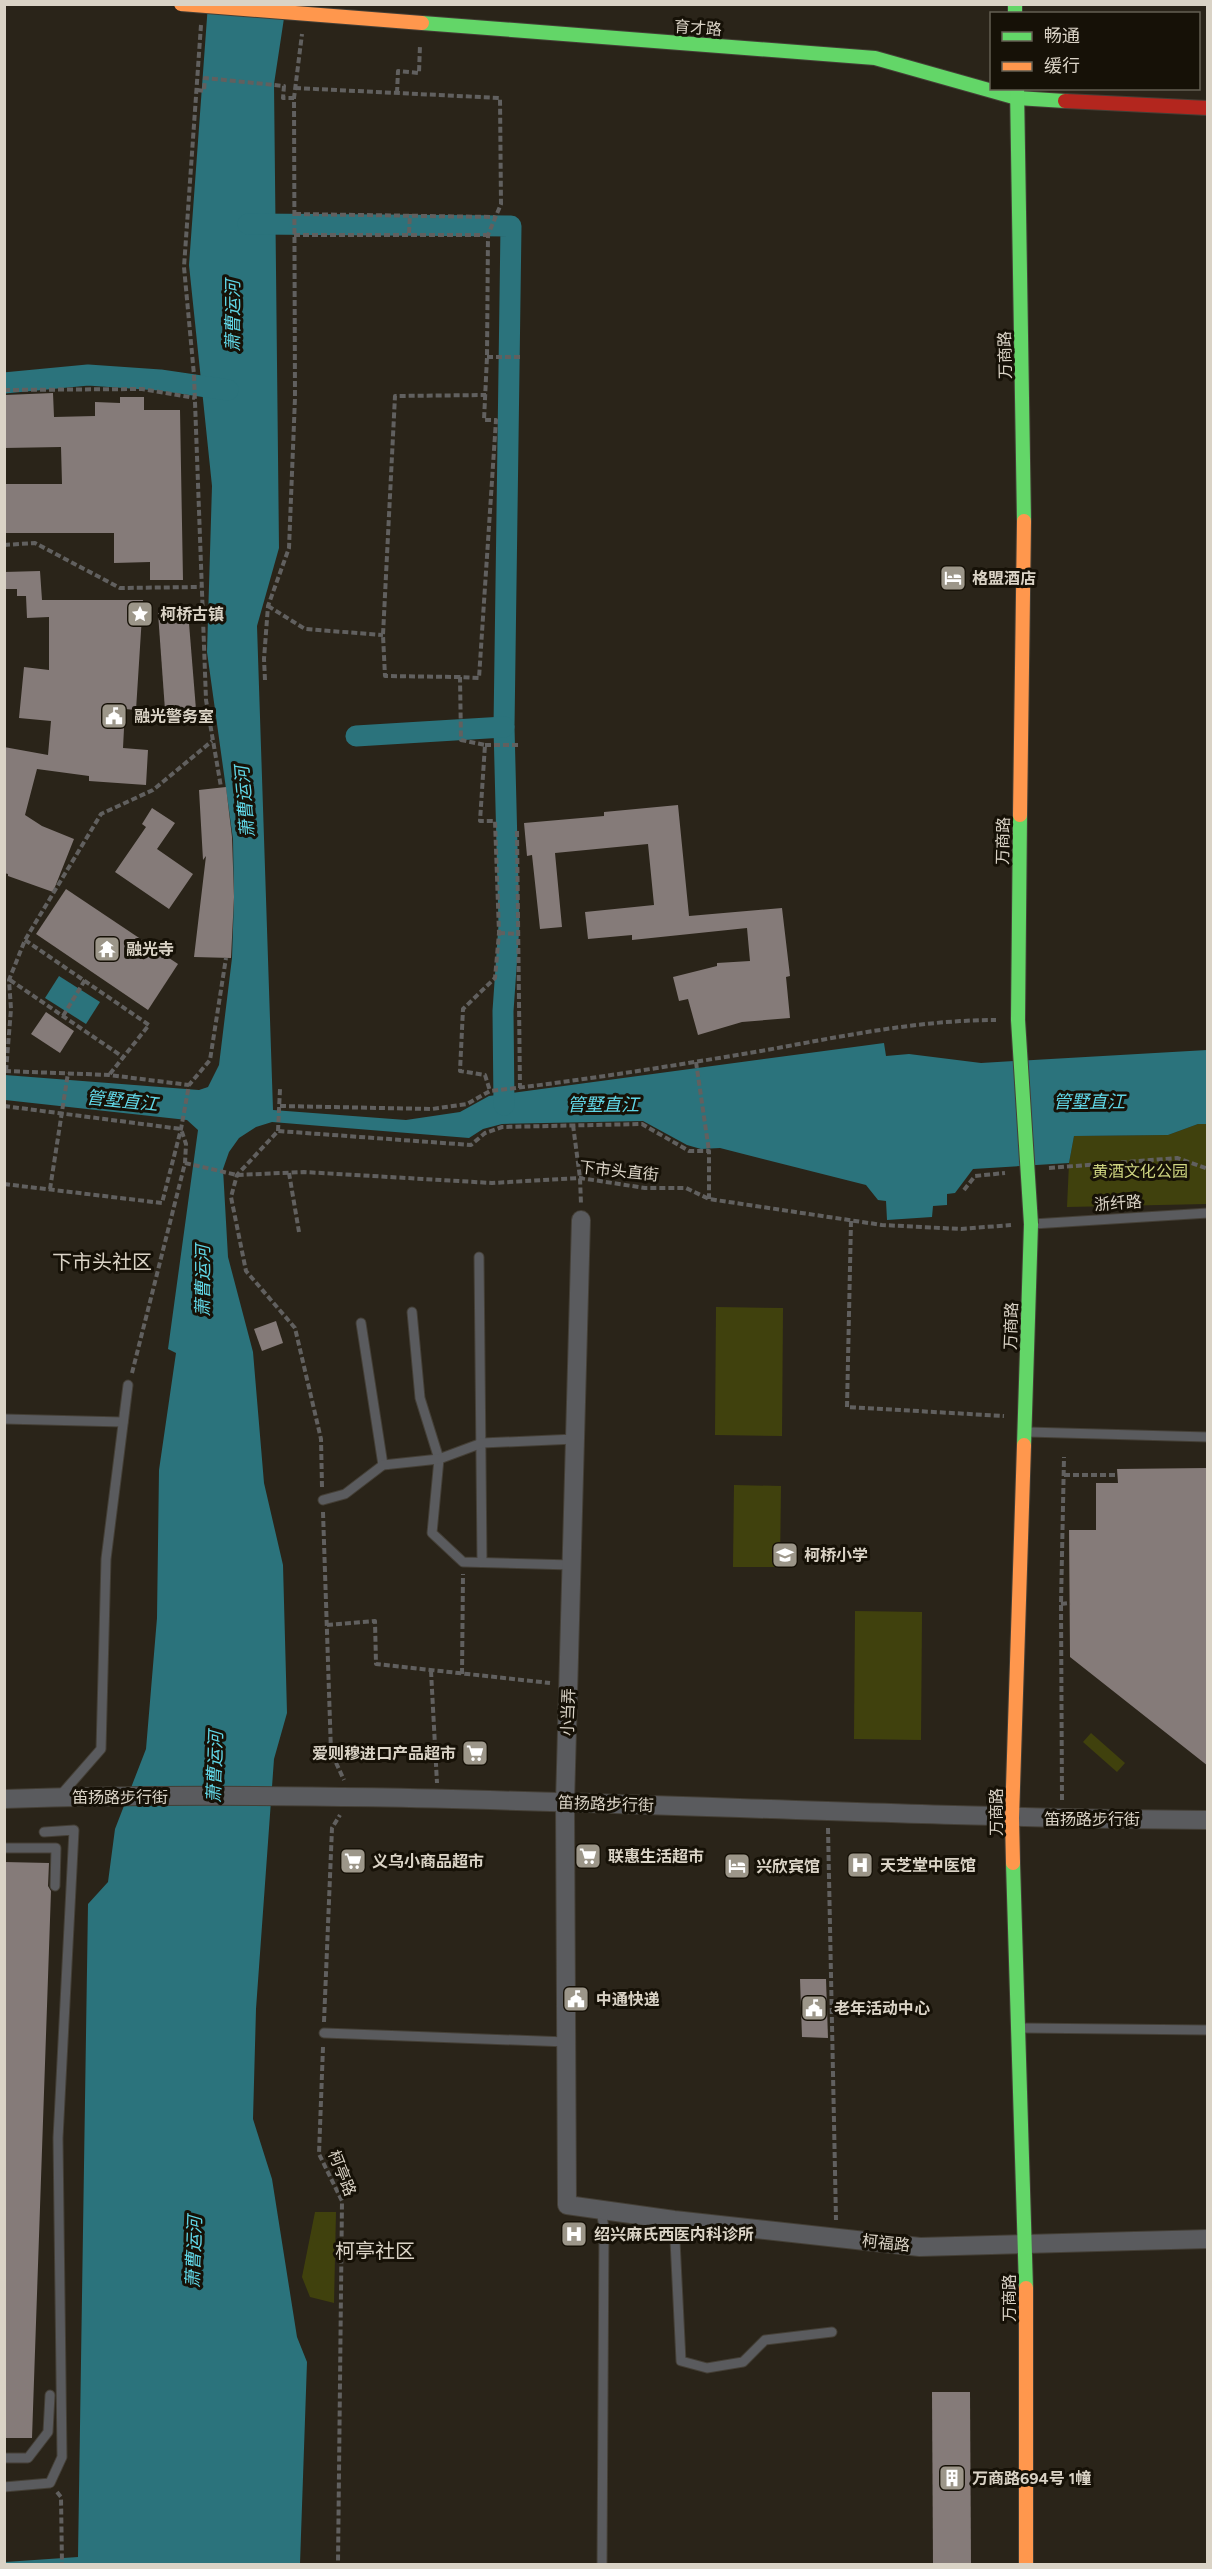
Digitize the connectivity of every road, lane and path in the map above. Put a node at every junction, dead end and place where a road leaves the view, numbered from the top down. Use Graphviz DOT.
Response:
graph roads {
  1 [pos="181,4"];
  2 [pos="202,15"];
  3 [pos="422,23"];
  4 [pos="303,25"];
  5 [pos="990,86"];
  6 [pos="295,88"];
  7 [pos="197,90"];
  8 [pos="397,93"];
  9 [pos="1017,93"];
  10 [pos="294,98"];
  11 [pos="1208,108"];
  12 [pos="295,214"];
  13 [pos="410,214"];
  14 [pos="494,216"];
  15 [pos="409,233"];
  16 [pos="294,235"];
  17 [pos="488,235"];
  18 [pos="487,357"];
  19 [pos="520,357"];
  20 [pos="4,390"];
  21 [pos="486,395"];
  22 [pos="195,398"];
  23 [pos="4,544"];
  24 [pos="200,587"];
  25 [pos="268,606"];
  26 [pos="383,635"];
  27 [pos="460,677"];
  28 [pos="265,680"];
  29 [pos="212,741"];
  30 [pos="519,745"];
  31 [pos="485,746"];
  32 [pos="221,787"];
  33 [pos="517,831"];
  34 [pos="499,933"];
  35 [pos="520,934"];
  36 [pos="25,940"];
  37 [pos="226,958"];
  38 [pos="9,980"];
  39 [pos="85,980"];
  40 [pos="4,1008"];
  41 [pos="11,1009"];
  42 [pos="63,1016"];
  43 [pos="1018,1020"];
  44 [pos="123,1057"];
  45 [pos="696,1062"];
  46 [pos="5,1071"];
  47 [pos="68,1072"];
  48 [pos="109,1075"];
  49 [pos="189,1085"];
  50 [pos="520,1088"];
  51 [pos="279,1089"];
  52 [pos="490,1091"];
  53 [pos="4,1106"];
  54 [pos="280,1106"];
  55 [pos="63,1114"];
  56 [pos="573,1125"];
  57 [pos="181,1129"];
  58 [pos="278,1131"];
  59 [pos="709,1151"];
  60 [pos="185,1163"];
  61 [pos="1044,1168"];
  62 [pos="1208,1169"];
  63 [pos="1010,1172"];
  64 [pos="290,1173"];
  65 [pos="237,1175"];
  66 [pos="580,1178"];
  67 [pos="4,1184"];
  68 [pos="50,1189"];
  69 [pos="964,1190"];
  70 [pos="709,1199"];
  71 [pos="1208,1213"];
  72 [pos="581,1220"];
  73 [pos="851,1221"];
  74 [pos="1031,1224"];
  75 [pos="299,1232"];
  76 [pos="479,1257"];
  77 [pos="412,1312"];
  78 [pos="361,1323"];
  79 [pos="128,1385"];
  80 [pos="1025,1417"];
  81 [pos="4,1419"];
  82 [pos="123,1422"];
  83 [pos="1024,1432"];
  84 [pos="1208,1437"];
  85 [pos="576,1439"];
  86 [pos="482,1443"];
  87 [pos="1064,1457"];
  88 [pos="439,1459"];
  89 [pos="383,1465"];
  90 [pos="1064,1475"];
  91 [pos="1117,1475"];
  92 [pos="323,1500"];
  93 [pos="463,1562"];
  94 [pos="482,1562"];
  95 [pos="572,1564"];
  96 [pos="1070,1603"];
  97 [pos="1061,1604"];
  98 [pos="327,1625"];
  99 [pos="431,1671"];
  100 [pos="462,1674"];
  101 [pos="569,1685"];
  102 [pos="352,1796"];
  103 [pos="59,1797"];
  104 [pos="4,1798"];
  105 [pos="438,1798"];
  106 [pos="565,1803"];
  107 [pos="828,1812"];
  108 [pos="1012,1818"];
  109 [pos="1062,1819"];
  110 [pos="1208,1820"];
  111 [pos="44,1832"];
  112 [pos="4,1848"];
  113 [pos="55,1886"];
  114 [pos="1019,2028"];
  115 [pos="1208,2030"];
  116 [pos="324,2033"];
  117 [pos="567,2042"];
  118 [pos="567,2205"];
  119 [pos="602,2210"];
  120 [pos="674,2220"];
  121 [pos="837,2238"];
  122 [pos="1208,2240"];
  123 [pos="1026,2244"];
  124 [pos="832,2332"];
  125 [pos="50,2395"];
  126 [pos="4,2458"];
  127 [pos="50,2483"];
  128 [pos="4,2487"];
  129 [pos="62,2565"];
  130 [pos="338,2565"];
  131 [pos="602,2565"];
  132 [pos="1026,2565"];
  1 -- 3 [label="street, 育才路, bridge"];
  2 -- 7 [label="path"];
  3 -- 5 [label="street, 育才路"];
  3 -- 8 [label="path"];
  4 -- 6 [label="path"];
  6 -- 8 [label="path"];
  6 -- 10 [label="path"];
  7 -- 10 [label="path"];
  7 -- 22 [label="path"];
  8 -- 14 [label="path"];
  9 -- 11 [label="street, 育才路"];
  9 -- 43 [label="street, 万商路"];
  10 -- 12 [label="path"];
  12 -- 13 [label="path"];
  12 -- 16 [label="path"];
  13 -- 14 [label="path"];
  13 -- 15 [label="path"];
  14 -- 17 [label="path"];
  15 -- 16 [label="path"];
  15 -- 17 [label="path"];
  16 -- 25 [label="path"];
  17 -- 18 [label="path"];
  18 -- 19 [label="path"];
  18 -- 21 [label="path"];
  20 -- 22 [label="path"];
  21 -- 26 [label="path"];
  21 -- 27 [label="path"];
  22 -- 24 [label="path"];
  23 -- 24 [label="path"];
  24 -- 29 [label="path"];
  25 -- 26 [label="path"];
  25 -- 28 [label="path"];
  26 -- 27 [label="path"];
  27 -- 31 [label="path"];
  29 -- 32 [label="path"];
  29 -- 36 [label="path"];
  30 -- 31 [label="path"];
  31 -- 34 [label="path"];
  33 -- 35 [label="path"];
  34 -- 35 [label="path"];
  34 -- 52 [label="path"];
  35 -- 50 [label="path"];
  36 -- 38 [label="path"];
  36 -- 39 [label="path"];
  37 -- 49 [label="path"];
  38 -- 41 [label="path"];
  38 -- 42 [label="path"];
  39 -- 42 [label="path"];
  39 -- 44 [label="path"];
  40 -- 41 [label="path"];
  41 -- 46 [label="path"];
  42 -- 44 [label="path"];
  43 -- 45 [label="path"];
  43 -- 74 [label="street, 万商路, bridge"];
  44 -- 48 [label="path"];
  45 -- 50 [label="path"];
  45 -- 59 [label="path"];
  46 -- 47 [label="path"];
  47 -- 48 [label="path"];
  47 -- 55 [label="path"];
  48 -- 49 [label="path"];
  49 -- 57 [label="path"];
  50 -- 52 [label="path"];
  51 -- 54 [label="path"];
  52 -- 54 [label="path"];
  53 -- 55 [label="path"];
  54 -- 58 [label="path"];
  55 -- 57 [label="path"];
  55 -- 68 [label="path"];
  56 -- 58 [label="path"];
  56 -- 59 [label="path"];
  56 -- 66 [label="path"];
  57 -- 60 [label="path"];
  57 -- 68 [label="path"];
  58 -- 65 [label="path"];
  59 -- 70 [label="path"];
  60 -- 65 [label="path, 下市头直街"];
  60 -- 79 [label="path"];
  61 -- 62 [label="path"];
  63 -- 69 [label="path"];
  64 -- 65 [label="path, 下市头直街"];
  64 -- 66 [label="path, 下市头直街"];
  64 -- 75 [label="path"];
  65 -- 92 [label="path"];
  66 -- 70 [label="path, 下市头直街"];
  66 -- 72 [label="path"];
  67 -- 68 [label="path"];
  70 -- 73 [label="path, 下市头直街"];
  71 -- 74 [label="lane, 浙纤路"];
  72 -- 85 [label="street, 小当弄"];
  73 -- 74 [label="path, 下市头直街"];
  73 -- 80 [label="path"];
  74 -- 80 [label="street, 万商路"];
  76 -- 86 [label="lane"];
  77 -- 88 [label="lane"];
  78 -- 89 [label="lane"];
  79 -- 82 [label="lane"];
  80 -- 83 [label="street, 万商路"];
  81 -- 82 [label="lane"];
  82 -- 103 [label="lane"];
  83 -- 84 [label="lane"];
  83 -- 108 [label="street, 万商路"];
  85 -- 86 [label="lane"];
  85 -- 95 [label="street, 小当弄"];
  86 -- 88 [label="lane"];
  86 -- 94 [label="lane"];
  87 -- 90 [label="path"];
  88 -- 89 [label="lane"];
  88 -- 93 [label="lane"];
  89 -- 92 [label="lane"];
  90 -- 91 [label="path"];
  90 -- 97 [label="path"];
  92 -- 98 [label="path"];
  93 -- 94 [label="lane"];
  93 -- 100 [label="path"];
  94 -- 95 [label="lane"];
  95 -- 101 [label="street, 小当弄"];
  96 -- 97 [label="path"];
  97 -- 109 [label="path"];
  98 -- 99 [label="path"];
  98 -- 102 [label="path"];
  99 -- 100 [label="path"];
  99 -- 105 [label="path"];
  100 -- 101 [label="path"];
  101 -- 106 [label="street, 小当弄"];
  102 -- 103 [label="street, 笛扬路步行街"];
  102 -- 105 [label="street, 笛扬路步行街"];
  102 -- 116 [label="path, 柯亭路"];
  103 -- 104 [label="street, 笛扬路步行街"];
  105 -- 106 [label="street, 笛扬路步行街"];
  106 -- 107 [label="street, 笛扬路步行街"];
  106 -- 117 [label="street, 小当弄"];
  107 -- 108 [label="street, 笛扬路步行街"];
  107 -- 121 [label="path"];
  108 -- 109 [label="street, 笛扬路步行街"];
  108 -- 114 [label="street, 万商路"];
  109 -- 110 [label="street, 笛扬路步行街"];
  111 -- 127 [label="lane"];
  112 -- 113 [label="lane"];
  114 -- 115 [label="lane"];
  114 -- 123 [label="street, 万商路"];
  116 -- 117 [label="lane"];
  116 -- 130 [label="path, 柯亭路"];
  117 -- 118 [label="street, 小当弄"];
  118 -- 119 [label="street, 柯福路"];
  119 -- 120 [label="street, 柯福路"];
  119 -- 131 [label="lane"];
  120 -- 121 [label="street, 柯福路"];
  120 -- 124 [label="lane"];
  121 -- 123 [label="street, 柯福路"];
  122 -- 123 [label="street, 柯福路"];
  123 -- 132 [label="street, 万商路"];
  125 -- 126 [label="lane"];
  127 -- 128 [label="lane"];
  127 -- 129 [label="path"];
}
